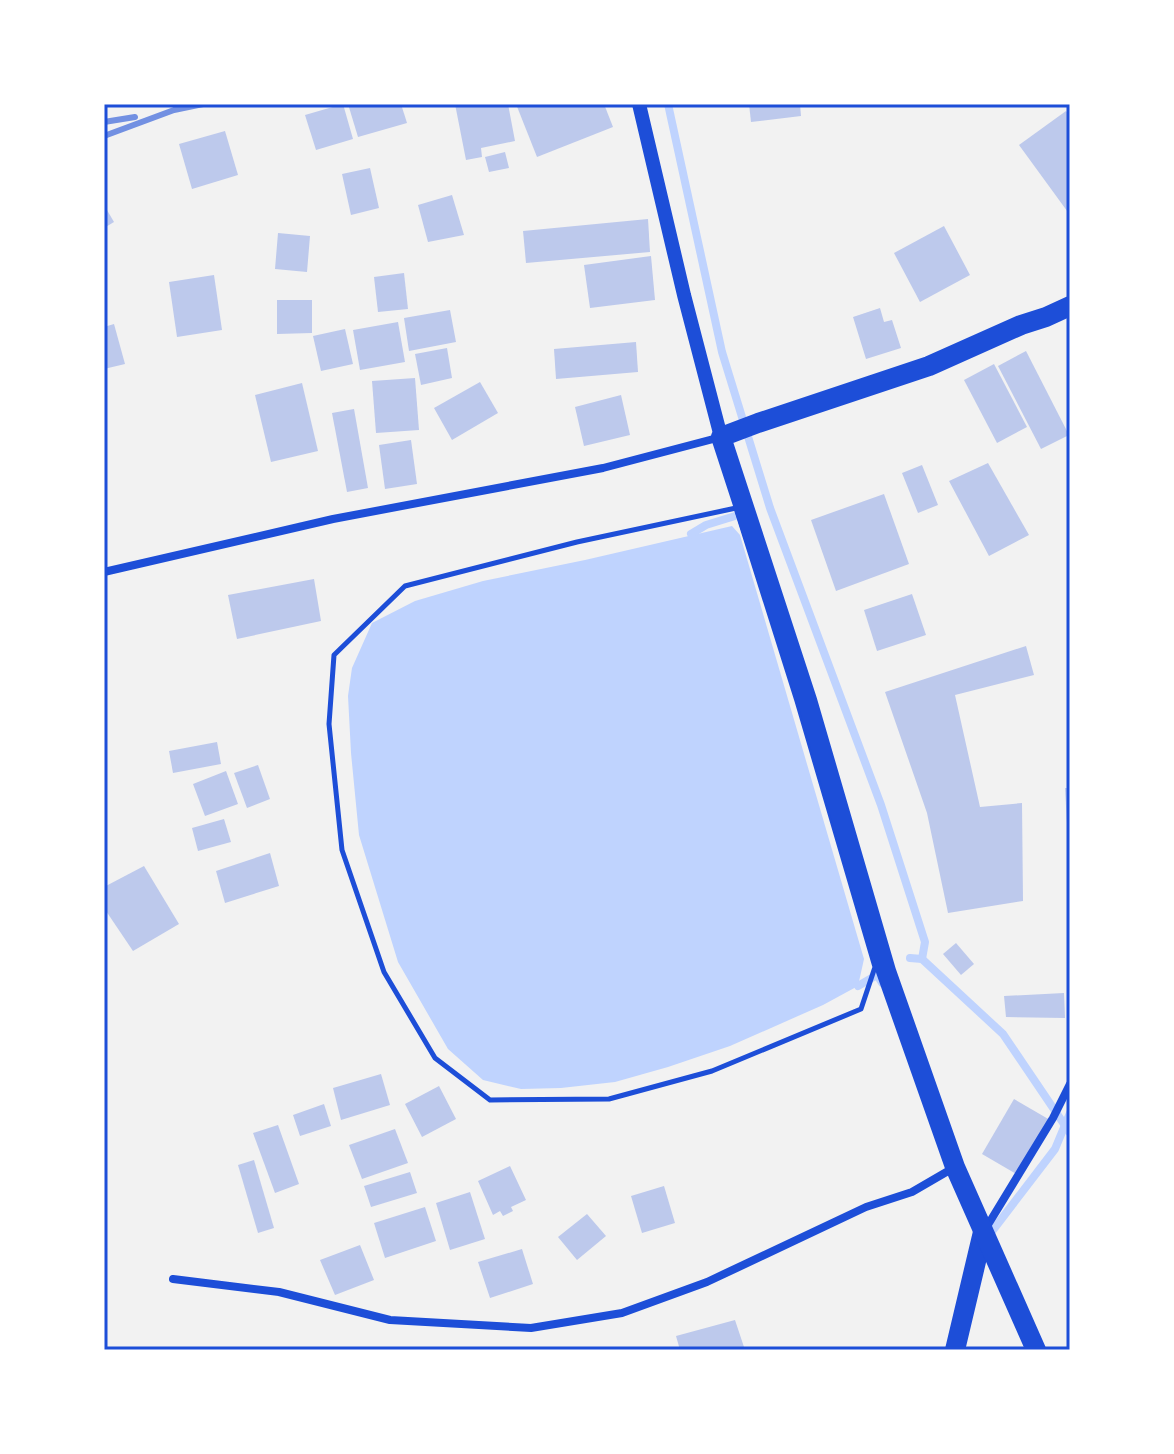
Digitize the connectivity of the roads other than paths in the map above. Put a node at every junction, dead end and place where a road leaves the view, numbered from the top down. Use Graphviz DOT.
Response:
graph roads {
  1 [pos="639,104"];
  2 [pos="1070,306"];
  3 [pos="728,434"];
  4 [pos="104,572"];
  5 [pos="1070,1084"];
  6 [pos="955,1167"];
  7 [pos="983,1232"];
  8 [pos="173,1279"];
  9 [pos="955,1350"];
  10 [pos="1036,1350"];
  1 -- 3 [label="street"];
  2 -- 3 [label="main road"];
  3 -- 4 [label="street"];
  3 -- 6 [label="main road"];
  5 -- 7 [label="street"];
  6 -- 7 [label="main road"];
  6 -- 8 [label="street"];
  7 -- 9 [label="main road"];
  7 -- 10 [label="main road"];
}
